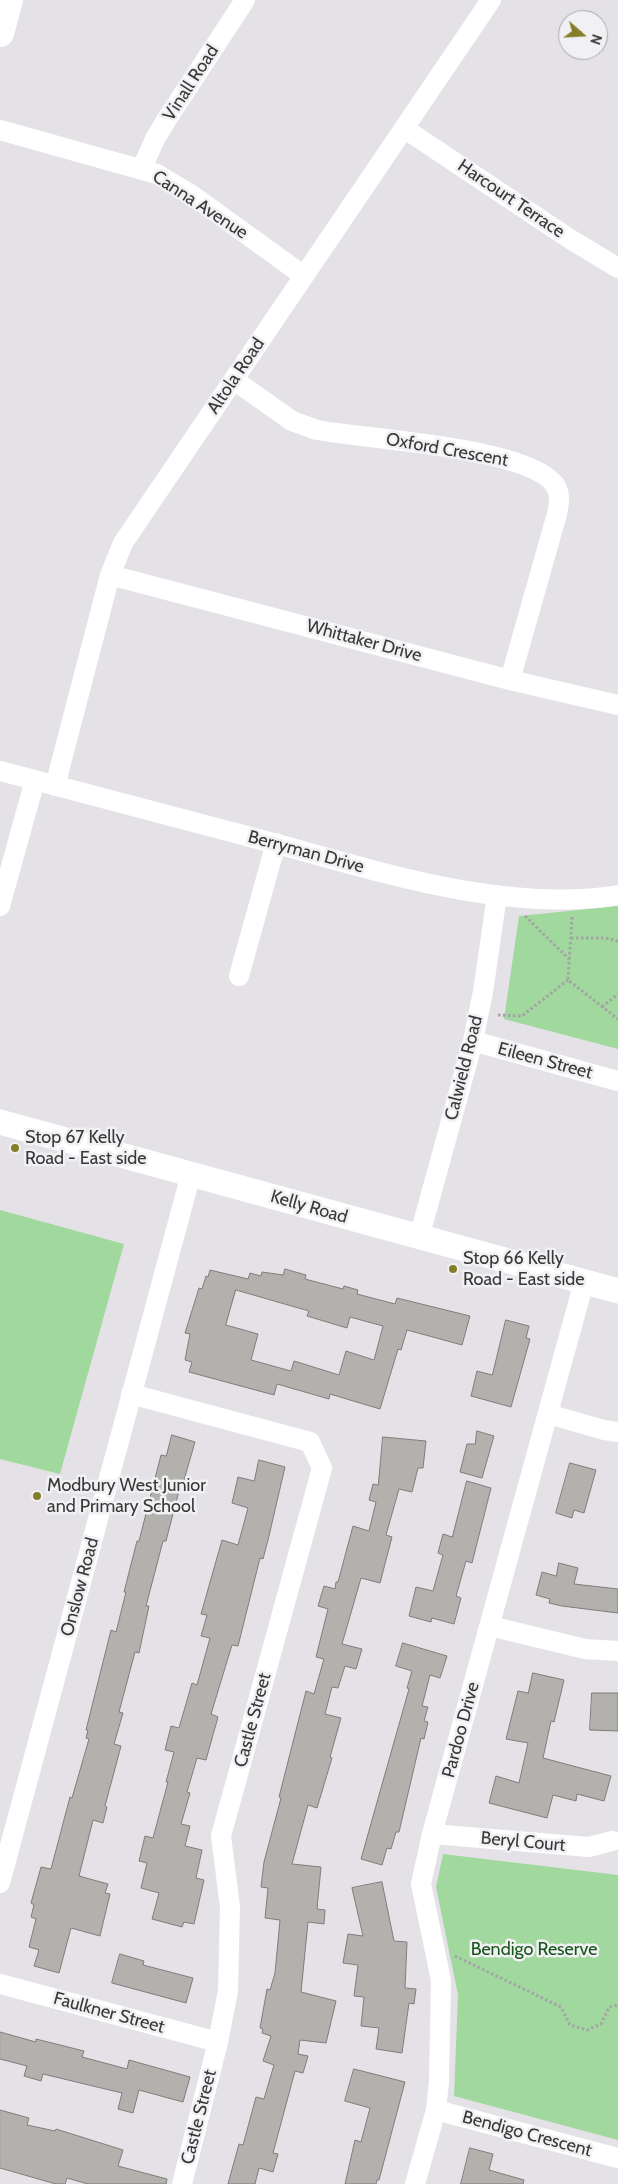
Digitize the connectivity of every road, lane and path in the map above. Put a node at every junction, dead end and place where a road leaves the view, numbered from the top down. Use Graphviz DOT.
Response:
graph roads {
  1 [pos="9,0"];
  2 [pos="245,0"];
  3 [pos="491,0"];
  4 [pos="0,33"];
  5 [pos="405,129"];
  6 [pos="0,130"];
  7 [pos="142,168"];
  8 [pos="616,263"];
  9 [pos="304,276"];
  10 [pos="234,380"];
  11 [pos="110,575"];
  12 [pos="510,680"];
  13 [pos="618,705"];
  14 [pos="0,771"];
  15 [pos="35,780"];
  16 [pos="55,786"];
  17 [pos="276,843"];
  18 [pos="497,895"];
  19 [pos="618,895"];
  20 [pos="0,906"];
  21 [pos="573,909"];
  22 [pos="520,911"];
  23 [pos="571,938"];
  24 [pos="618,941"];
  25 [pos="569,960"];
  26 [pos="238,976"];
  27 [pos="568,980"];
  28 [pos="618,994"];
  29 [pos="602,1007"];
  30 [pos="492,1014"];
  31 [pos="618,1019"];
  32 [pos="472,1042"];
  33 [pos="618,1081"];
  34 [pos="0,1122"];
  35 [pos="191,1174"];
  36 [pos="419,1238"];
  37 [pos="584,1282"];
  38 [pos="618,1291"];
  39 [pos="131,1394"];
  40 [pos="548,1414"];
  41 [pos="618,1432"];
  42 [pos="490,1626"];
  43 [pos="618,1651"];
  44 [pos="432,1834"];
  45 [pos="612,1841"];
  46 [pos="0,1884"];
  47 [pos="434,1946"];
  48 [pos="0,1984"];
  49 [pos="618,2005"];
  50 [pos="218,2042"];
  51 [pos="436,2110"];
  52 [pos="618,2158"];
  53 [pos="182,2184"];
  54 [pos="415,2184"];
  1 -- 4 [label="main road"];
  2 -- 7 [label="street, Vinall Road"];
  3 -- 5 [label="street, Altola Road"];
  5 -- 8 [label="street, Harcourt Terrace"];
  5 -- 9 [label="street, Altola Road"];
  6 -- 7 [label="street, Canna Avenue"];
  7 -- 9 [label="street, Canna Avenue"];
  9 -- 10 [label="street, Altola Road"];
  10 -- 11 [label="street, Altola Road"];
  10 -- 12 [label="street, Oxford Crescent"];
  11 -- 12 [label="street, Whittaker Drive"];
  11 -- 16 [label="street, Altola Road"];
  12 -- 13 [label="street, Whittaker Drive"];
  14 -- 15 [label="street, Berryman Drive"];
  15 -- 16 [label="street, Berryman Drive"];
  15 -- 20 [label="street"];
  16 -- 17 [label="street, Berryman Drive"];
  17 -- 18 [label="street, Berryman Drive"];
  17 -- 26 [label="street"];
  18 -- 19 [label="street, Berryman Drive"];
  18 -- 32 [label="street, Calwield Road"];
  21 -- 23 [label="path"];
  22 -- 25 [label="path"];
  23 -- 24 [label="path"];
  23 -- 25 [label="path"];
  25 -- 27 [label="path"];
  27 -- 29 [label="path"];
  27 -- 30 [label="path"];
  28 -- 29 [label="path"];
  29 -- 31 [label="path"];
  32 -- 33 [label="street, Eileen Street"];
  32 -- 36 [label="street, Calwield Road"];
  34 -- 35 [label="street, Kelly Road"];
  35 -- 36 [label="street, Kelly Road"];
  35 -- 39 [label="street, Onslow Road"];
  36 -- 37 [label="street, Kelly Road"];
  37 -- 38 [label="street, Kelly Road"];
  37 -- 40 [label="street, Pardoo Drive"];
  39 -- 46 [label="street, Onslow Road"];
  39 -- 50 [label="street, Castle Street"];
  40 -- 41 [label="street"];
  40 -- 42 [label="street, Pardoo Drive"];
  42 -- 43 [label="street"];
  42 -- 44 [label="street, Pardoo Drive"];
  44 -- 45 [label="street, Beryl Court"];
  44 -- 47 [label="street, Pardoo Drive"];
  47 -- 49 [label="path"];
  47 -- 51 [label="street, Pardoo Drive"];
  48 -- 50 [label="street, Faulkner Street"];
  50 -- 53 [label="street, Castle Street"];
  51 -- 52 [label="street, Bendigo Crescent"];
  51 -- 54 [label="street, Pardoo Drive"];
}
